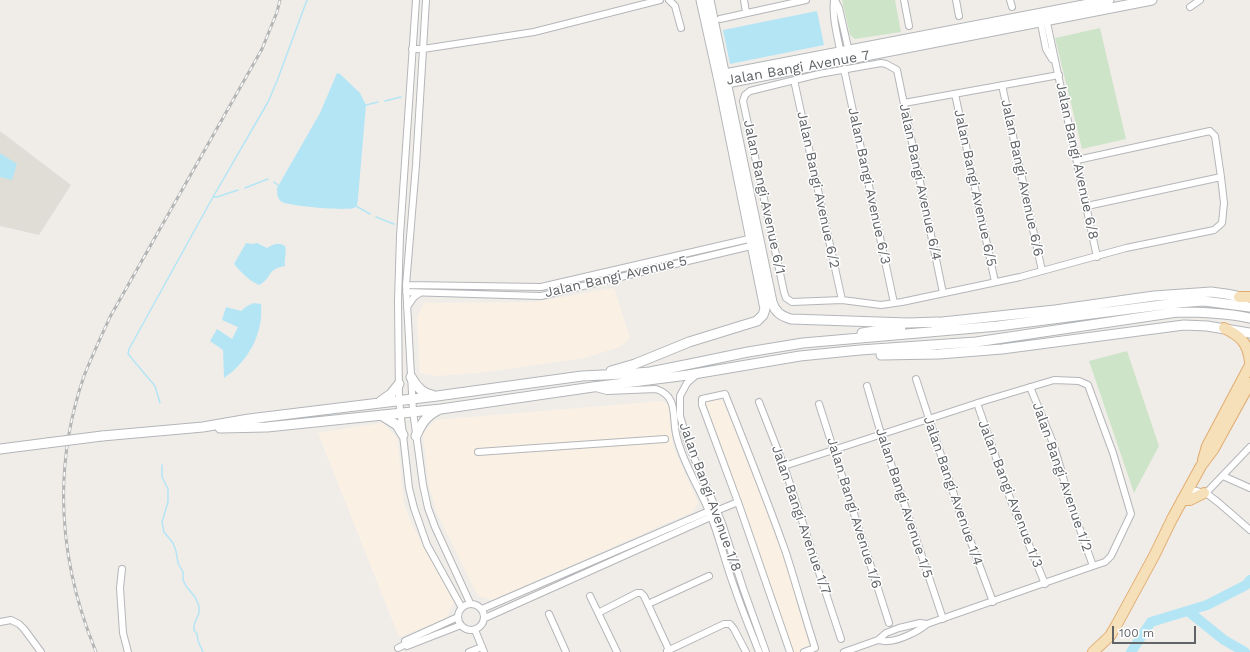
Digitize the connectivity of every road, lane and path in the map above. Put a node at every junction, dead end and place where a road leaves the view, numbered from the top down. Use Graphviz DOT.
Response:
graph roads {
  1 [pos="416,0"];
  2 [pos="426,0"];
  3 [pos="660,0"];
  4 [pos="669,0"];
  5 [pos="701,0"];
  6 [pos="709,0"];
  7 [pos="744,0"];
  8 [pos="802,0"];
  9 [pos="835,0"];
  10 [pos="904,0"];
  11 [pos="956,0"];
  12 [pos="1010,0"];
  13 [pos="1109,0"];
  14 [pos="1152,0"];
  15 [pos="1200,0"];
  16 [pos="1114,4"];
  17 [pos="1012,7"];
  18 [pos="1190,7"];
  19 [pos="746,12"];
  20 [pos="960,16"];
  21 [pos="1043,17"];
  22 [pos="720,19"];
  23 [pos="909,26"];
  24 [pos="681,28"];
  25 [pos="412,49"];
  26 [pos="423,49"];
  27 [pos="845,58"];
  28 [pos="1059,75"];
  29 [pos="723,79"];
  30 [pos="794,80"];
  31 [pos="1002,85"];
  32 [pos="955,94"];
  33 [pos="904,103"];
  34 [pos="1077,160"];
  35 [pos="1221,176"];
  36 [pos="1087,206"];
  37 [pos="402,219"];
  38 [pos="412,220"];
  39 [pos="756,241"];
  40 [pos="1097,257"];
  41 [pos="1042,271"];
  42 [pos="399,274"];
  43 [pos="408,274"];
  44 [pos="995,282"];
  45 [pos="417,285"];
  46 [pos="405,289"];
  47 [pos="420,293"];
  48 [pos="943,293"];
  49 [pos="1239,297"];
  50 [pos="1250,298"];
  51 [pos="842,300"];
  52 [pos="398,301"];
  53 [pos="894,303"];
  54 [pos="407,307"];
  55 [pos="1250,307"];
  56 [pos="1250,318"];
  57 [pos="938,322"];
  58 [pos="1224,328"];
  59 [pos="1250,333"];
  60 [pos="803,343"];
  61 [pos="800,356"];
  62 [pos="1250,362"];
  63 [pos="1250,365"];
  64 [pos="704,372"];
  65 [pos="582,376"];
  66 [pos="411,378"];
  67 [pos="916,379"];
  68 [pos="1250,383"];
  69 [pos="399,384"];
  70 [pos="593,386"];
  71 [pos="867,386"];
  72 [pos="1030,387"];
  73 [pos="437,396"];
  74 [pos="412,399"];
  75 [pos="400,400"];
  76 [pos="759,402"];
  77 [pos="977,403"];
  78 [pos="376,404"];
  79 [pos="819,404"];
  80 [pos="441,409"];
  81 [pos="413,411"];
  82 [pos="400,413"];
  83 [pos="381,415"];
  84 [pos="928,419"];
  85 [pos="203,427"];
  86 [pos="881,434"];
  87 [pos="403,435"];
  88 [pos="416,436"];
  89 [pos="665,439"];
  90 [pos="1250,448"];
  91 [pos="0,449"];
  92 [pos="834,450"];
  93 [pos="478,452"];
  94 [pos="784,466"];
  95 [pos="1201,466"];
  96 [pos="1223,476"];
  97 [pos="1191,484"];
  98 [pos="1250,488"];
  99 [pos="1206,493"];
  100 [pos="1182,500"];
  101 [pos="738,502"];
  102 [pos="709,511"];
  103 [pos="717,512"];
  104 [pos="1250,530"];
  105 [pos="1093,566"];
  106 [pos="122,569"];
  107 [pos="709,576"];
  108 [pos="1045,584"];
  109 [pos="590,596"];
  110 [pos="993,602"];
  111 [pos="470,604"];
  112 [pos="648,604"];
  113 [pos="462,608"];
  114 [pos="482,609"];
  115 [pos="598,612"];
  116 [pos="549,614"];
  117 [pos="458,617"];
  118 [pos="485,618"];
  119 [pos="943,619"];
  120 [pos="0,622"];
  121 [pos="889,623"];
  122 [pos="927,624"];
  123 [pos="461,625"];
  124 [pos="475,630"];
  125 [pos="841,638"];
  126 [pos="878,640"];
  127 [pos="406,644"];
  128 [pos="398,648"];
  129 [pos="483,649"];
  130 [pos="667,651"];
  131 [pos="42,652"];
  132 [pos="128,652"];
  133 [pos="469,652"];
  134 [pos="566,652"];
  135 [pos="617,652"];
  136 [pos="746,652"];
  137 [pos="759,652"];
  138 [pos="766,652"];
  139 [pos="790,652"];
  140 [pos="804,652"];
  141 [pos="844,652"];
  142 [pos="1094,652"];
  1 -- 25 [label="street"];
  2 -- 26 [label="street"];
  3 -- 26 [label="street"];
  4 -- 24 [label="street"];
  5 -- 29 [label="main road"];
  6 -- 29 [label="main road"];
  7 -- 19 [label="street"];
  8 -- 19 [label="street"];
  9 -- 27 [label="street, Jalan Bangi Avenue 6/3"];
  10 -- 23 [label="street"];
  11 -- 20 [label="street"];
  12 -- 17 [label="street"];
  13 -- 21 [label="main road, Jalan Bangi Avenue 7"];
  14 -- 16 [label="main road, Jalan Bangi Avenue 7"];
  15 -- 18 [label="street"];
  16 -- 21 [label="main road, Jalan Bangi Avenue 7"];
  19 -- 22 [label="street"];
  21 -- 27 [label="main road, Jalan Bangi Avenue 7"];
  21 -- 28 [label="street, Jalan Bangi Avenue 6/8"];
  25 -- 26 [label="street"];
  25 -- 37 [label="street"];
  26 -- 38 [label="street"];
  27 -- 29 [label="main road, Jalan Bangi Avenue 7"];
  27 -- 30 [label="street"];
  27 -- 33 [label="street, Jalan Bangi Avenue 6/4"];
  27 -- 53 [label="street, Jalan Bangi Avenue 6/3"];
  28 -- 31 [label="street"];
  28 -- 34 [label="street, Jalan Bangi Avenue 6/8"];
  29 -- 39 [label="main road"];
  30 -- 51 [label="street, Jalan Bangi Avenue 6/2"];
  30 -- 51 [label="street, Jalan Bangi Avenue 6/1"];
  31 -- 32 [label="street"];
  31 -- 41 [label="street, Jalan Bangi Avenue 6/6"];
  32 -- 33 [label="street"];
  32 -- 44 [label="street, Jalan Bangi Avenue 6/5"];
  33 -- 48 [label="street, Jalan Bangi Avenue 6/4"];
  34 -- 35 [label="street"];
  34 -- 36 [label="street, Jalan Bangi Avenue 6/8"];
  35 -- 36 [label="street"];
  35 -- 40 [label="street"];
  36 -- 40 [label="street, Jalan Bangi Avenue 6/8"];
  37 -- 38 [label="street"];
  37 -- 42 [label="street"];
  38 -- 43 [label="street"];
  39 -- 45 [label="street, Jalan Bangi Avenue 5"];
  39 -- 47 [label="street, Jalan Bangi Avenue 5"];
  39 -- 57 [label="main road"];
  39 -- 65 [label="main road"];
  40 -- 41 [label="street"];
  41 -- 44 [label="street"];
  42 -- 46 [label="street"];
  42 -- 52 [label="street"];
  43 -- 45 [label="street"];
  43 -- 46 [label="street"];
  44 -- 48 [label="street"];
  45 -- 46 [label="street, Jalan Bangi Avenue 5"];
  46 -- 47 [label="street, Jalan Bangi Avenue 5"];
  46 -- 52 [label="street"];
  46 -- 54 [label="street"];
  47 -- 54 [label="street"];
  48 -- 53 [label="street"];
  49 -- 50 [label="main road"];
  49 -- 57 [label="main road"];
  51 -- 53 [label="street"];
  52 -- 69 [label="street"];
  54 -- 66 [label="street"];
  55 -- 60 [label="main road"];
  56 -- 61 [label="main road"];
  57 -- 60 [label="main road"];
  58 -- 59 [label="main road"];
  58 -- 61 [label="main road"];
  58 -- 62 [label="main road"];
  60 -- 65 [label="main road"];
  61 -- 64 [label="main road"];
  63 -- 95 [label="main road"];
  64 -- 70 [label="main road"];
  64 -- 103 [label="street, Jalan Bangi Avenue 1/8"];
  65 -- 73 [label="main road"];
  66 -- 73 [label="main road"];
  66 -- 74 [label="street"];
  67 -- 84 [label="street, Jalan Bangi Avenue 1/4"];
  68 -- 95 [label="main road"];
  69 -- 75 [label="street"];
  69 -- 78 [label="main road"];
  70 -- 80 [label="main road"];
  70 -- 102 [label="street, Jalan Bangi Avenue 1/8"];
  71 -- 86 [label="street, Jalan Bangi Avenue 1/5"];
  72 -- 77 [label="street"];
  72 -- 105 [label="street, Jalan Bangi Avenue 1/2"];
  72 -- 105 [label="street"];
  73 -- 74 [label="main road"];
  74 -- 75 [label="main road"];
  74 -- 81 [label="street"];
  75 -- 78 [label="main road"];
  75 -- 82 [label="street"];
  76 -- 94 [label="street, Jalan Bangi Avenue 1/7"];
  77 -- 84 [label="street"];
  77 -- 108 [label="street, Jalan Bangi Avenue 1/3"];
  78 -- 85 [label="main road"];
  79 -- 92 [label="street, Jalan Bangi Avenue 1/6"];
  80 -- 81 [label="main road"];
  80 -- 88 [label="main road"];
  81 -- 82 [label="main road"];
  81 -- 88 [label="street"];
  82 -- 83 [label="main road"];
  82 -- 87 [label="street"];
  83 -- 85 [label="main road"];
  83 -- 87 [label="main road"];
  84 -- 86 [label="street"];
  84 -- 110 [label="street, Jalan Bangi Avenue 1/4"];
  85 -- 91 [label="main road, bridge"];
  86 -- 92 [label="street"];
  86 -- 119 [label="street, Jalan Bangi Avenue 1/5"];
  87 -- 113 [label="street"];
  88 -- 111 [label="street"];
  89 -- 93 [label="street"];
  90 -- 96 [label="street"];
  92 -- 94 [label="street"];
  92 -- 121 [label="street, Jalan Bangi Avenue 1/6"];
  94 -- 125 [label="street, Jalan Bangi Avenue 1/7"];
  95 -- 97 [label="main road"];
  96 -- 98 [label="street"];
  96 -- 99 [label="street"];
  97 -- 99 [label="main road"];
  97 -- 100 [label="main road"];
  99 -- 100 [label="main road"];
  99 -- 104 [label="street"];
  100 -- 142 [label="main road"];
  101 -- 103 [label="street"];
  101 -- 139 [label="street, Jalan Bangi Avenue 1/8"];
  101 -- 140 [label="street, Jalan Bangi Avenue 1/8"];
  102 -- 103 [label="street"];
  102 -- 114 [label="street"];
  103 -- 118 [label="street"];
  103 -- 137 [label="street, Jalan Bangi Avenue 1/8"];
  103 -- 138 [label="street, Jalan Bangi Avenue 1/8"];
  105 -- 108 [label="street"];
  106 -- 132 [label="street"];
  107 -- 112 [label="street"];
  108 -- 110 [label="street"];
  109 -- 115 [label="street"];
  110 -- 119 [label="street"];
  111 -- 113 [label="street"];
  111 -- 114 [label="street"];
  112 -- 115 [label="street"];
  112 -- 130 [label="street"];
  113 -- 117 [label="street"];
  114 -- 118 [label="street"];
  115 -- 135 [label="street"];
  116 -- 134 [label="street"];
  117 -- 123 [label="street"];
  117 -- 127 [label="street"];
  118 -- 124 [label="street"];
  119 -- 122 [label="street"];
  120 -- 131 [label="street"];
  122 -- 126 [label="street"];
  122 -- 126 [label="street"];
  123 -- 124 [label="street"];
  123 -- 127 [label="street"];
  124 -- 129 [label="street"];
  126 -- 141 [label="street"];
  127 -- 128 [label="street"];
  129 -- 133 [label="street"];
  130 -- 136 [label="street"];
}
